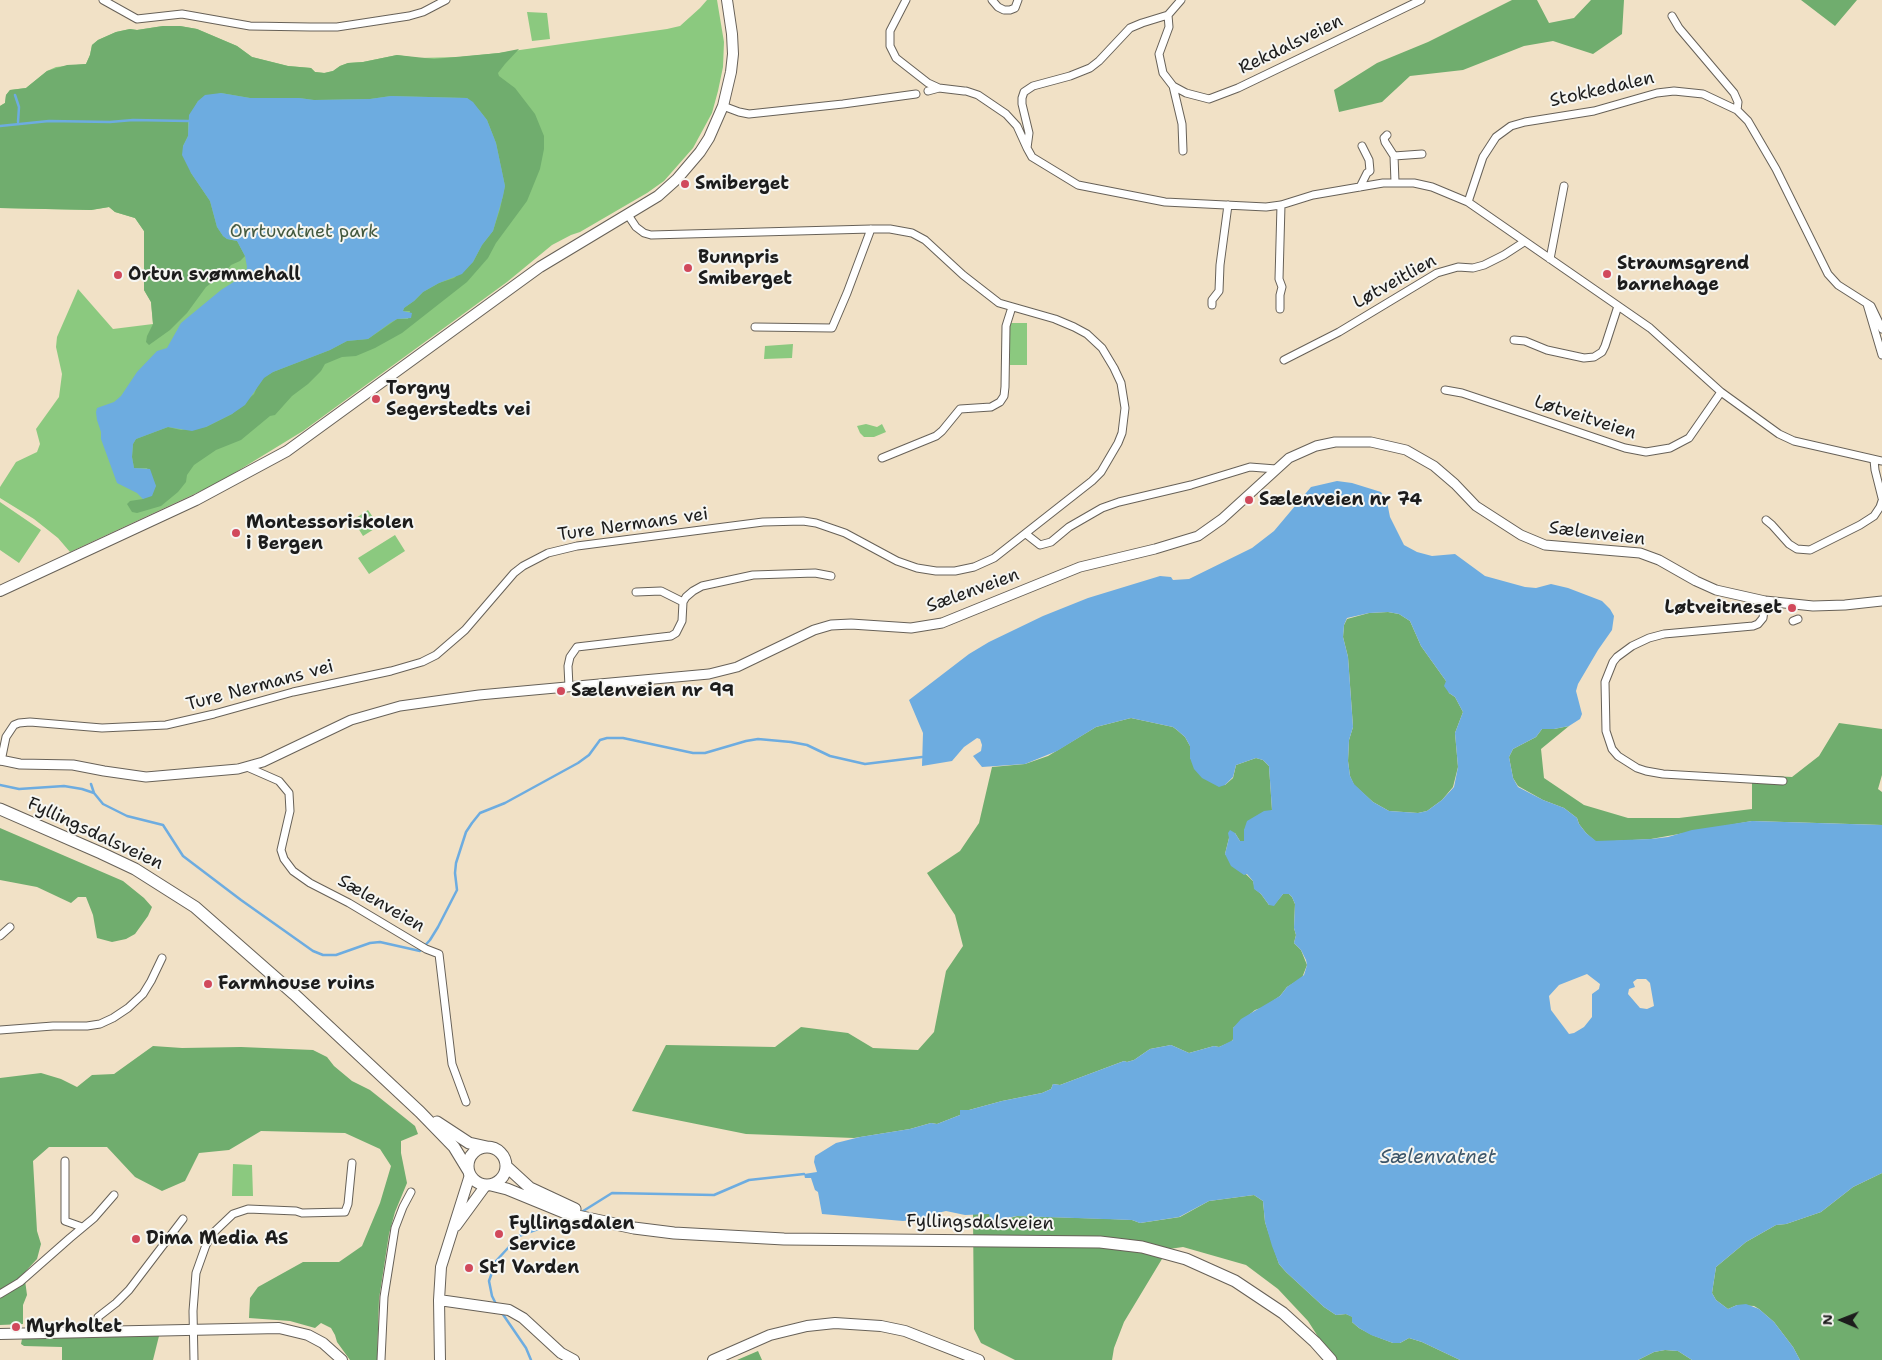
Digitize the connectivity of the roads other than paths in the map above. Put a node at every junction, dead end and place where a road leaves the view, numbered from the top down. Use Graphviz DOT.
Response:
graph roads {
  1 [pos="103,0"];
  2 [pos="446,0"];
  3 [pos="727,0"];
  4 [pos="906,0"];
  5 [pos="992,0"];
  6 [pos="1018,0"];
  7 [pos="1181,0"];
  8 [pos="1421,0"];
  9 [pos="1168,16"];
  10 [pos="1672,16"];
  11 [pos="1173,86"];
  12 [pos="939,88"];
  13 [pos="928,91"];
  14 [pos="916,94"];
  15 [pos="723,106"];
  16 [pos="1737,110"];
  17 [pos="1387,135"];
  18 [pos="1362,146"];
  19 [pos="1027,148"];
  20 [pos="1183,151"];
  21 [pos="1422,154"];
  22 [pos="1394,156"];
  23 [pos="1395,182"];
  24 [pos="1564,186"];
  25 [pos="1360,187"];
  26 [pos="1468,202"];
  27 [pos="1228,205"];
  28 [pos="1281,205"];
  29 [pos="628,215"];
  30 [pos="871,229"];
  31 [pos="1524,242"];
  32 [pos="1550,259"];
  33 [pos="1867,303"];
  34 [pos="1212,305"];
  35 [pos="1618,306"];
  36 [pos="1012,307"];
  37 [pos="1280,308"];
  38 [pos="755,327"];
  39 [pos="1882,328"];
  40 [pos="1514,340"];
  41 [pos="1882,355"];
  42 [pos="1284,360"];
  43 [pos="1446,390"];
  44 [pos="1721,392"];
  45 [pos="882,458"];
  46 [pos="1874,460"];
  47 [pos="1882,461"];
  48 [pos="1276,469"];
  49 [pos="1882,499"];
  50 [pos="1766,520"];
  51 [pos="1026,534"];
  52 [pos="831,576"];
  53 [pos="0,591"];
  54 [pos="636,592"];
  55 [pos="1765,601"];
  56 [pos="1882,601"];
  57 [pos="683,602"];
  58 [pos="569,687"];
  59 [pos="0,761"];
  60 [pos="247,767"];
  61 [pos="1783,781"];
  62 [pos="0,809"];
  63 [pos="10,927"];
  64 [pos="0,936"];
  65 [pos="162,958"];
  66 [pos="0,1030"];
  67 [pos="466,1102"];
  68 [pos="420,1112"];
  69 [pos="487,1147"];
  70 [pos="65,1161"];
  71 [pos="352,1163"];
  72 [pos="506,1166"];
  73 [pos="469,1172"];
  74 [pos="489,1185"];
  75 [pos="411,1192"];
  76 [pos="114,1195"];
  77 [pos="183,1219"];
  78 [pos="594,1219"];
  79 [pos="82,1227"];
  80 [pos="452,1231"];
  81 [pos="0,1294"];
  82 [pos="439,1300"];
  83 [pos="193,1329"];
  84 [pos="98,1332"];
  85 [pos="0,1334"];
  86 [pos="194,1360"];
  87 [pos="342,1360"];
  88 [pos="381,1360"];
  89 [pos="440,1360"];
  90 [pos="574,1360"];
  91 [pos="713,1360"];
  92 [pos="979,1360"];
  93 [pos="1331,1360"];
  1 -- 2 [label="street"];
  3 -- 15 [label="main road"];
  4 -- 12 [label="street"];
  5 -- 6 [label="street"];
  7 -- 9 [label="street"];
  8 -- 11 [label="street, Rekdalsveien"];
  9 -- 11 [label="street"];
  9 -- 19 [label="street"];
  10 -- 16 [label="street, Stokkedalen"];
  11 -- 20 [label="street"];
  12 -- 13 [label="street"];
  12 -- 19 [label="street"];
  14 -- 15 [label="street"];
  15 -- 29 [label="main road"];
  16 -- 26 [label="street, Stokkedalen"];
  16 -- 33 [label="street, Stokkedalen"];
  17 -- 22 [label="street"];
  18 -- 25 [label="street"];
  19 -- 27 [label="street"];
  21 -- 22 [label="street"];
  22 -- 23 [label="street"];
  23 -- 25 [label="street"];
  23 -- 26 [label="street"];
  24 -- 32 [label="street"];
  25 -- 28 [label="street"];
  26 -- 31 [label="street"];
  27 -- 28 [label="street"];
  27 -- 34 [label="street"];
  28 -- 37 [label="street"];
  29 -- 30 [label="street, Ture Nermans vei"];
  29 -- 53 [label="main road"];
  30 -- 36 [label="street, Ture Nermans vei"];
  30 -- 38 [label="street"];
  31 -- 32 [label="street"];
  31 -- 42 [label="street, Løtveitlien"];
  32 -- 35 [label="street"];
  33 -- 39 [label="street"];
  33 -- 41 [label="street"];
  35 -- 40 [label="street"];
  35 -- 44 [label="street"];
  36 -- 45 [label="street"];
  36 -- 51 [label="street, Ture Nermans vei"];
  43 -- 44 [label="street, Løtveitveien"];
  44 -- 46 [label="street"];
  46 -- 47 [label="street"];
  46 -- 49 [label="street"];
  48 -- 51 [label="street"];
  48 -- 55 [label="street, Sælenveien"];
  48 -- 58 [label="street, Sælenveien"];
  49 -- 50 [label="street"];
  51 -- 59 [label="street, Ture Nermans vei"];
  52 -- 57 [label="street"];
  54 -- 57 [label="street"];
  55 -- 56 [label="street, Sælenveien"];
  55 -- 61 [label="street"];
  57 -- 58 [label="street"];
  58 -- 60 [label="street, Sælenveien"];
  59 -- 60 [label="street, Sælenveien"];
  60 -- 67 [label="street, Sælenveien"];
  62 -- 68 [label="main road, Fyllingsdalsveien"];
  63 -- 64 [label="street"];
  65 -- 66 [label="street"];
  68 -- 69 [label="main road, Fyllingsdalsveien"];
  68 -- 73 [label="main road, Fyllingsdalsveien"];
  69 -- 72 [label="main road"];
  69 -- 73 [label="main road"];
  70 -- 79 [label="street"];
  71 -- 83 [label="street"];
  72 -- 74 [label="main road"];
  72 -- 78 [label="main road, Fyllingsdalsveien"];
  73 -- 74 [label="main road"];
  73 -- 80 [label="main road"];
  74 -- 78 [label="main road, Fyllingsdalsveien"];
  74 -- 80 [label="main road"];
  75 -- 88 [label="street"];
  76 -- 79 [label="street"];
  77 -- 84 [label="street"];
  78 -- 93 [label="main road, Fyllingsdalsveien"];
  79 -- 81 [label="street"];
  80 -- 82 [label="main road"];
  82 -- 89 [label="main road"];
  82 -- 90 [label="main road"];
  83 -- 84 [label="main road"];
  83 -- 86 [label="street"];
  83 -- 87 [label="main road"];
  84 -- 85 [label="main road"];
  91 -- 92 [label="main road"];
}
